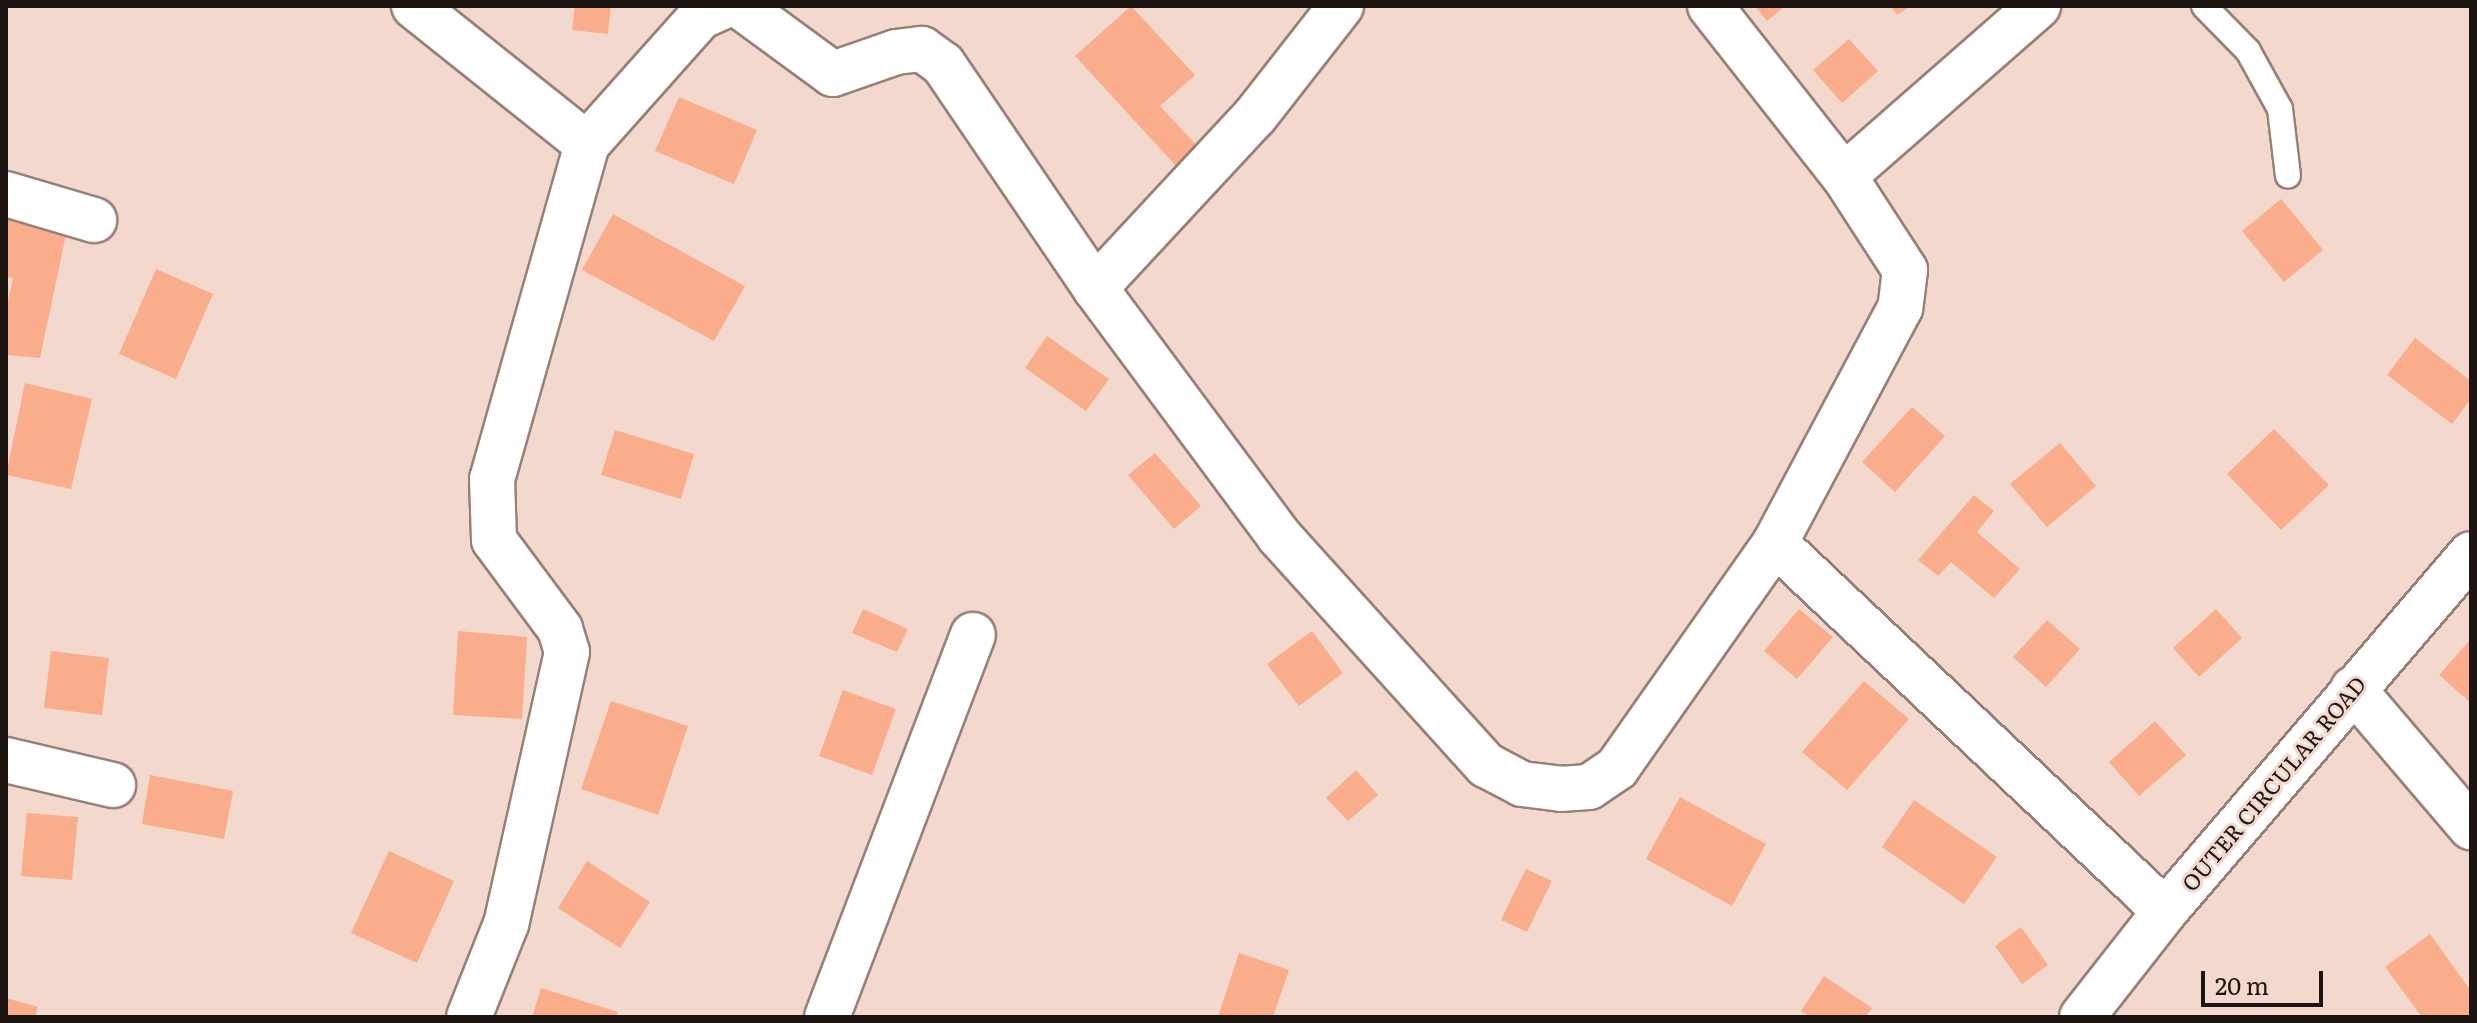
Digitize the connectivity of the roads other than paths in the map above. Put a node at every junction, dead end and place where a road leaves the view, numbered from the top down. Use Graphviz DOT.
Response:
graph roads {
  1 [pos="414,6"];
  2 [pos="725,6"];
  3 [pos="740,6"];
  4 [pos="1341,6"];
  5 [pos="1710,6"];
  6 [pos="2038,6"];
  7 [pos="2204,6"];
  8 [pos="587,144"];
  9 [pos="1844,176"];
  10 [pos="2288,176"];
  11 [pos="6,194"];
  12 [pos="94,220"];
  13 [pos="1095,288"];
  14 [pos="1775,543"];
  15 [pos="2471,554"];
  16 [pos="973,635"];
  17 [pos="2353,689"];
  18 [pos="6,760"];
  19 [pos="113,785"];
  20 [pos="2471,827"];
  21 [pos="2165,911"];
  22 [pos="469,1017"];
  23 [pos="827,1017"];
  24 [pos="2082,1017"];
  1 -- 8 [label="street"];
  2 -- 8 [label="street"];
  3 -- 13 [label="street"];
  4 -- 13 [label="street"];
  5 -- 9 [label="street"];
  6 -- 9 [label="street"];
  7 -- 10 [label="lane"];
  8 -- 22 [label="street"];
  9 -- 14 [label="street"];
  11 -- 12 [label="street"];
  13 -- 14 [label="street"];
  14 -- 21 [label="street"];
  15 -- 17 [label="street, OUTER CIRCULAR ROAD"];
  16 -- 23 [label="street"];
  17 -- 20 [label="street"];
  17 -- 21 [label="street, OUTER CIRCULAR ROAD"];
  18 -- 19 [label="street"];
  21 -- 24 [label="street, OUTER CIRCULAR ROAD"];
}
